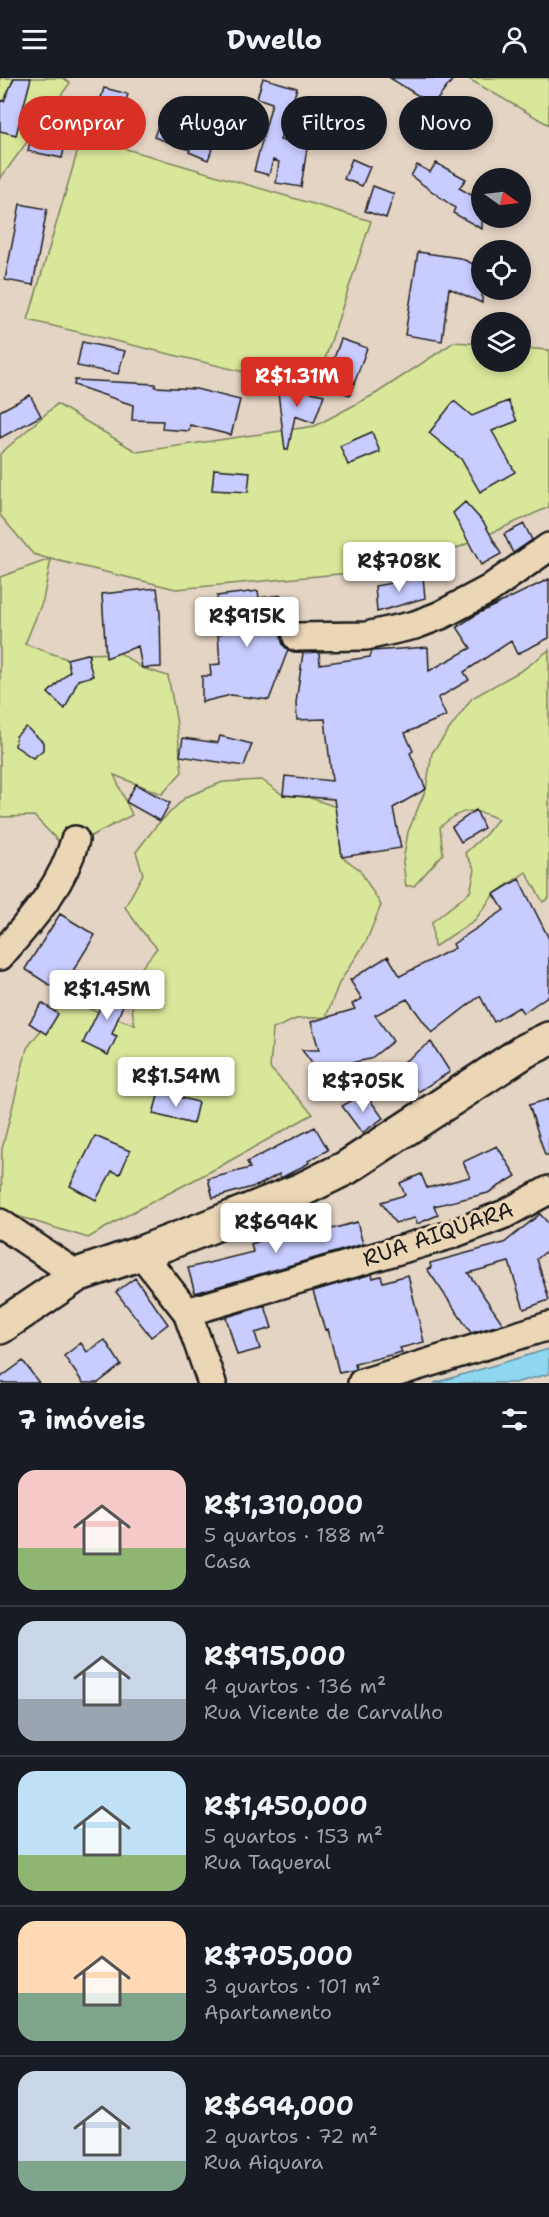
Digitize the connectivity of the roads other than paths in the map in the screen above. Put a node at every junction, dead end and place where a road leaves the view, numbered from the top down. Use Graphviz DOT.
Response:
graph roads {
  1 [pos="549,547"];
  2 [pos="297,637"];
  3 [pos="75,840"];
  4 [pos="0,956"];
  5 [pos="549,1039"];
  6 [pos="549,1190"];
  7 [pos="0,1223"];
  8 [pos="141,1253"];
  9 [pos="77,1275"];
  10 [pos="187,1312"];
  11 [pos="549,1326"];
  12 [pos="0,1327"];
  13 [pos="212,1383"];
  14 [pos="362,1383"];
  1 -- 2 [label="street"];
  3 -- 4 [label="street"];
  5 -- 8 [label="main road"];
  6 -- 10 [label="street, RUA AIQUARA"];
  7 -- 9 [label="street"];
  8 -- 9 [label="main road"];
  8 -- 10 [label="street"];
  9 -- 12 [label="main road"];
  10 -- 13 [label="street"];
  11 -- 14 [label="street"];
}
